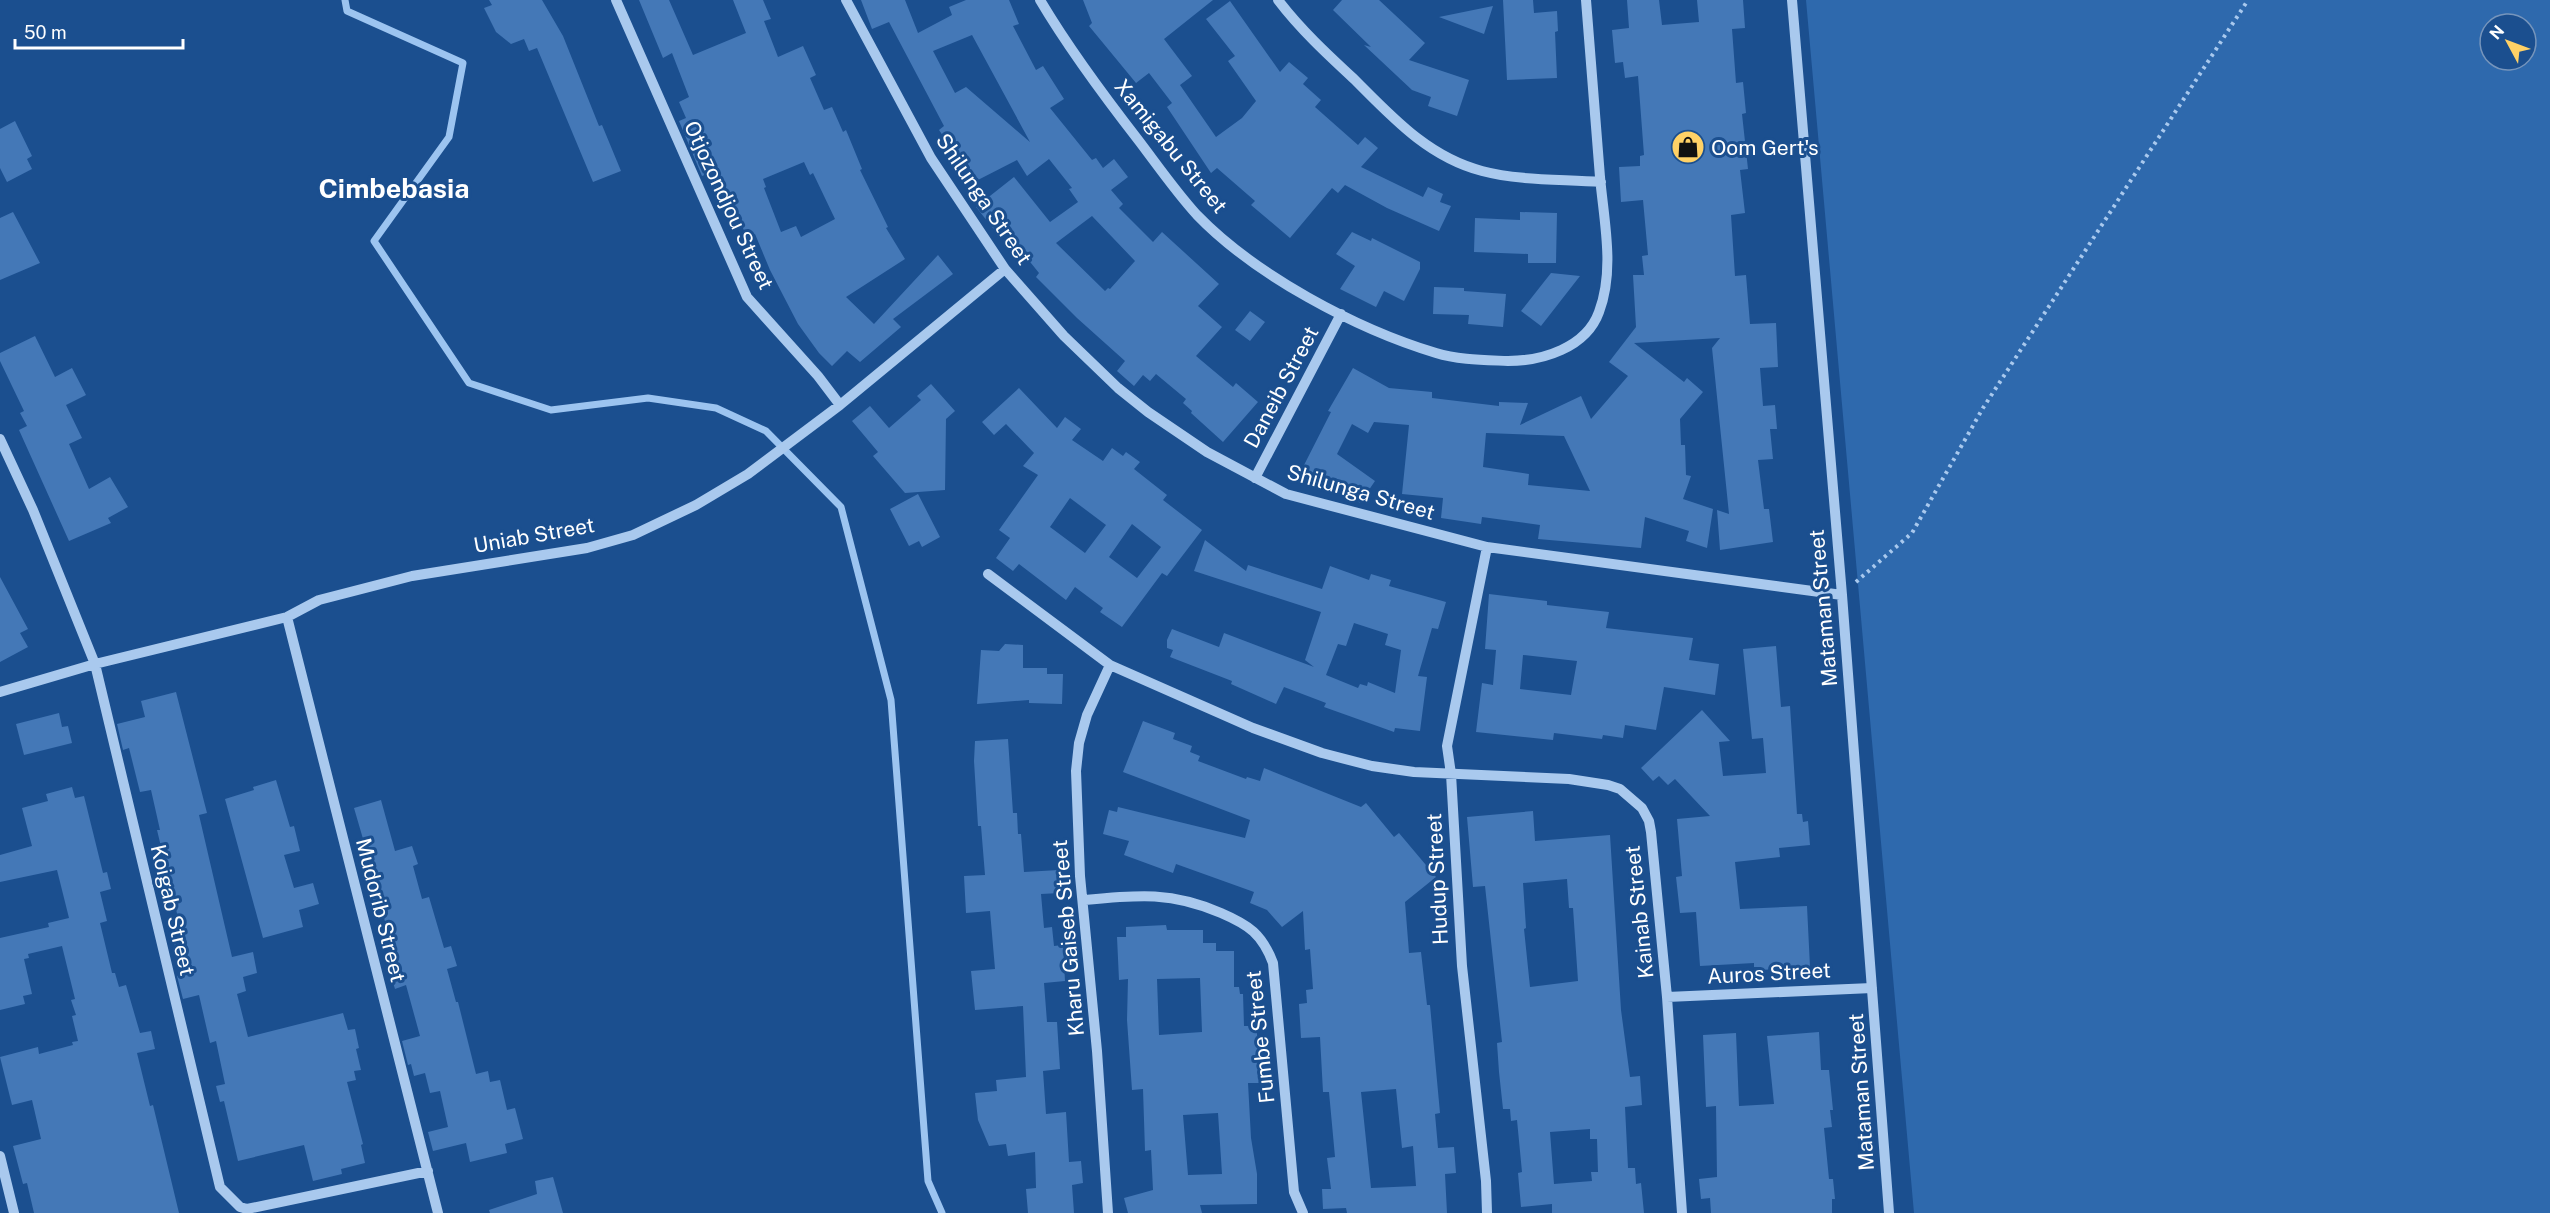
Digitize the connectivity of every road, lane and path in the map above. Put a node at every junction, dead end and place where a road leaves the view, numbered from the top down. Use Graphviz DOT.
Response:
graph roads {
  1 [pos="616,0"];
  2 [pos="846,0"];
  3 [pos="1040,0"];
  4 [pos="1278,0"];
  5 [pos="1586,0"];
  6 [pos="1792,0"];
  7 [pos="2248,0"];
  8 [pos="1600,182"];
  9 [pos="1005,269"];
  10 [pos="1341,314"];
  11 [pos="840,405"];
  12 [pos="0,439"];
  13 [pos="1255,478"];
  14 [pos="1487,547"];
  15 [pos="988,574"];
  16 [pos="1842,595"];
  17 [pos="287,617"];
  18 [pos="95,664"];
  19 [pos="1110,665"];
  20 [pos="0,692"];
  21 [pos="1451,774"];
  22 [pos="1084,900"];
  23 [pos="1872,988"];
  24 [pos="1667,997"];
  25 [pos="0,1156"];
  26 [pos="428,1171"];
  27 [pos="14,1213"];
  28 [pos="438,1213"];
  29 [pos="1108,1213"];
  30 [pos="1303,1213"];
  31 [pos="1487,1213"];
  32 [pos="1682,1213"];
  33 [pos="1889,1213"];
  1 -- 11 [label="street, Otjozondjou Street"];
  2 -- 9 [label="street, Shilunga Street"];
  3 -- 10 [label="street, Xamigabu Street"];
  4 -- 8 [label="street"];
  5 -- 8 [label="street, Xamigabu Street"];
  6 -- 16 [label="street, Mataman Street"];
  7 -- 16 [label="path"];
  8 -- 10 [label="street, Xamigabu Street"];
  9 -- 11 [label="street, Uniab Street"];
  9 -- 13 [label="street, Shilunga Street"];
  10 -- 13 [label="street, Daneib Street"];
  11 -- 17 [label="street, Uniab Street"];
  12 -- 18 [label="street, Koigab Street"];
  13 -- 14 [label="street, Shilunga Street"];
  14 -- 16 [label="street, Shilunga Street"];
  14 -- 21 [label="street, Hudup Street"];
  15 -- 19 [label="street, Kainab Street"];
  16 -- 23 [label="street, Mataman Street"];
  17 -- 18 [label="street, Uniab Street"];
  17 -- 26 [label="street, Mudorib Street"];
  18 -- 20 [label="street, Uniab Street"];
  18 -- 26 [label="street, Koigab Street"];
  19 -- 21 [label="street, Kainab Street"];
  19 -- 22 [label="street, Kharu Gaiseb Street"];
  21 -- 24 [label="street, Kainab Street"];
  21 -- 31 [label="street, Hudup Street"];
  22 -- 29 [label="street, Kharu Gaiseb Street"];
  22 -- 30 [label="street, Fumbe Street"];
  23 -- 24 [label="street, Auros Street"];
  23 -- 33 [label="street, Mataman Street"];
  24 -- 32 [label="street, Kainab Street"];
  25 -- 27 [label="street"];
  26 -- 28 [label="street, Mudorib Street"];
}
